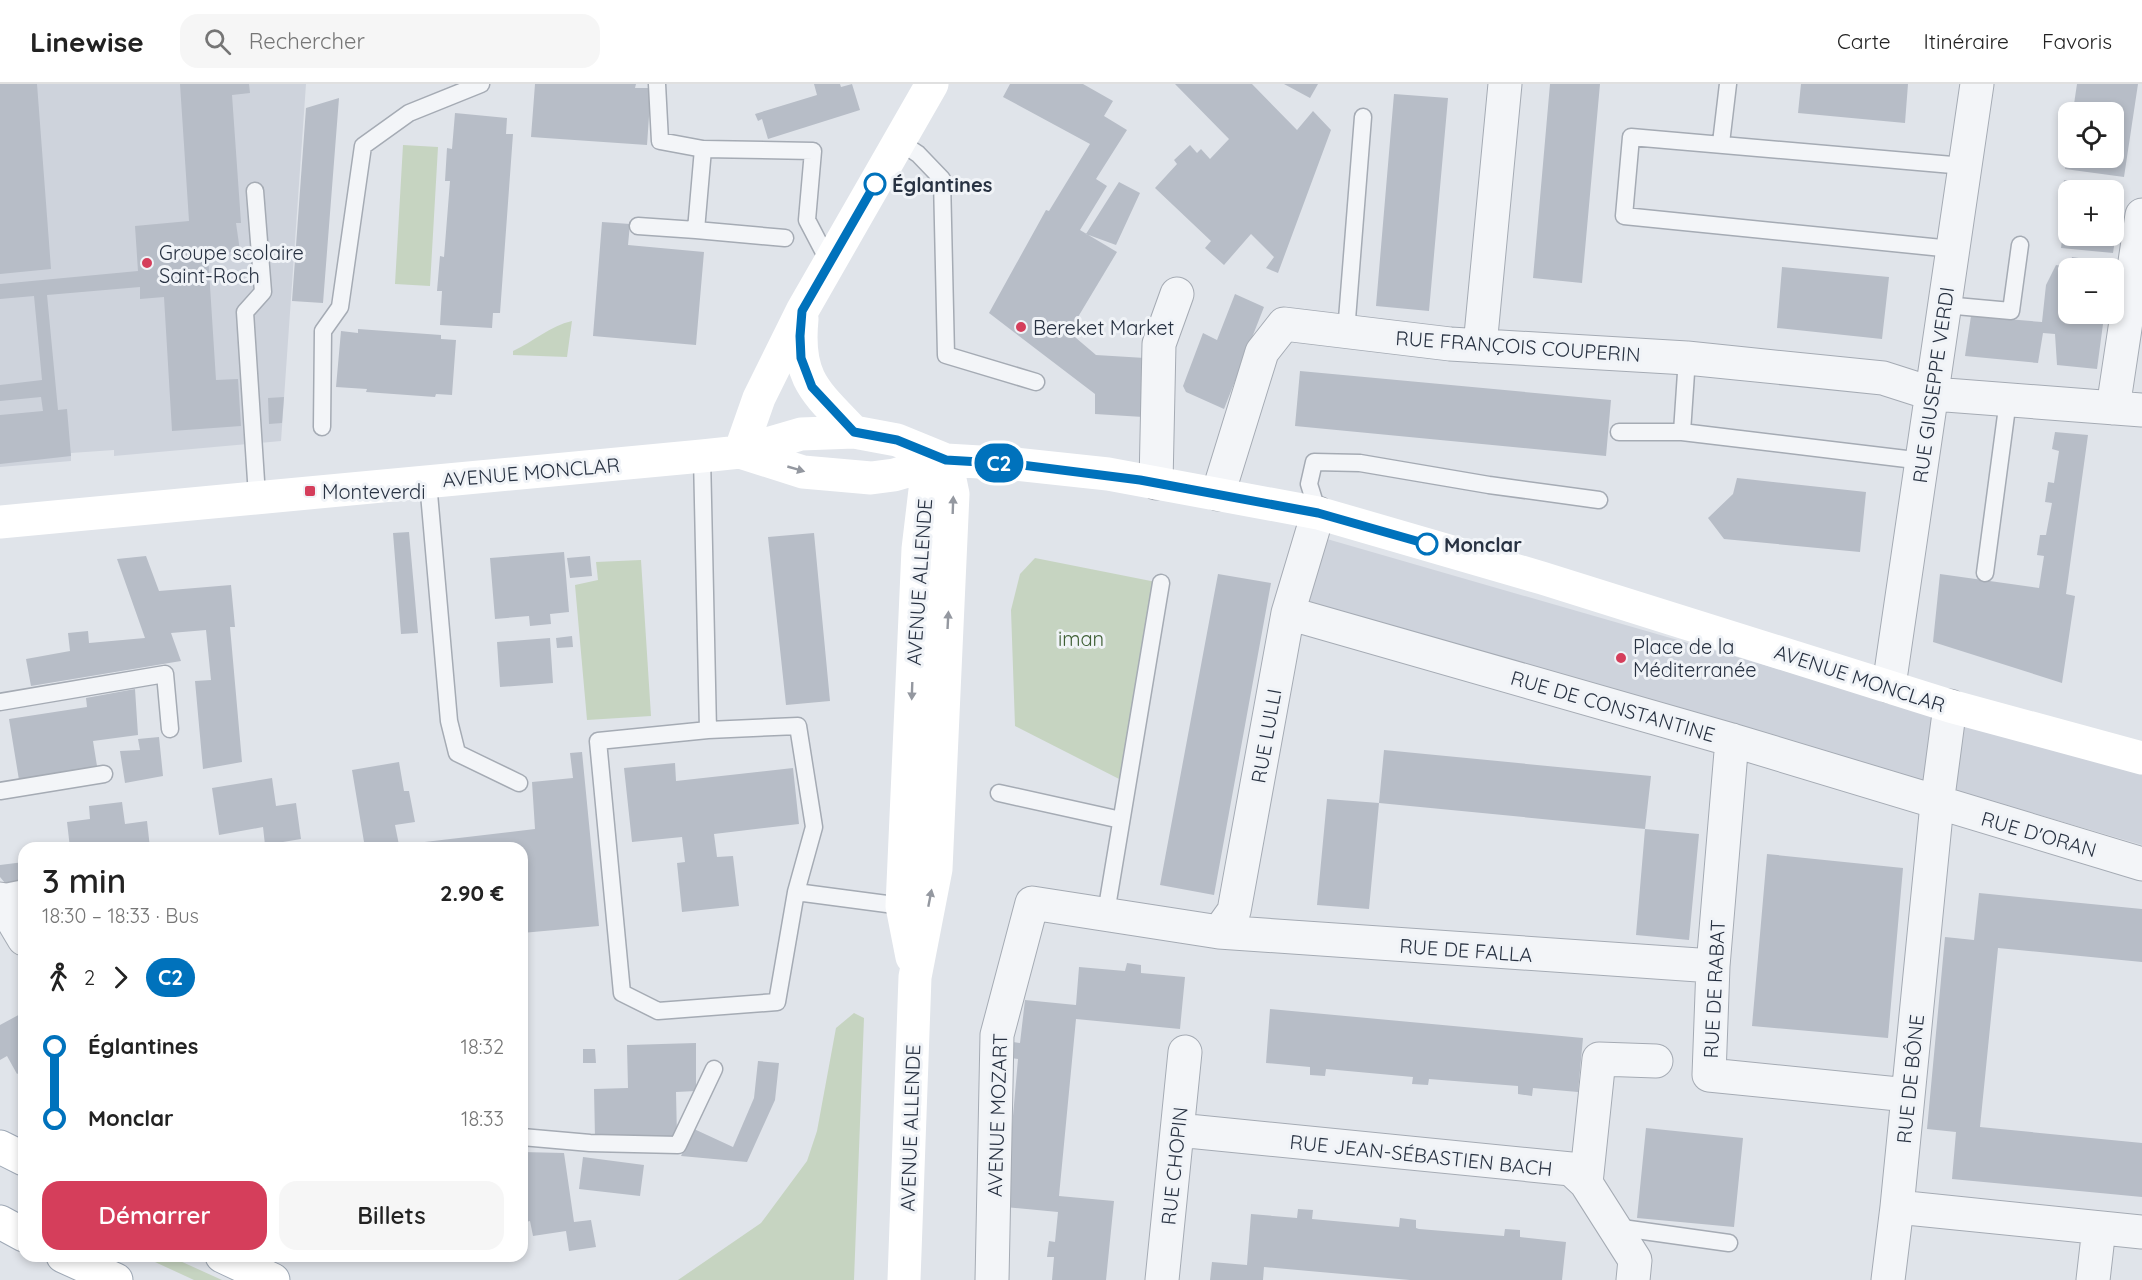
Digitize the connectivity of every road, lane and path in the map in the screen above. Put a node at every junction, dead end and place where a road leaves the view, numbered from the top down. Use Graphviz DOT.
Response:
graph roads {
  1 [pos="481,84"];
  2 [pos="657,84"];
  3 [pos="932,84"];
  4 [pos="1504,84"];
  5 [pos="1728,84"];
  6 [pos="1977,84"];
  7 [pos="1364,117"];
  8 [pos="900,142"];
  9 [pos="1721,143"];
  10 [pos="703,150"];
  11 [pos="1964,166"];
  12 [pos="255,191"];
  13 [pos="2142,215"];
  14 [pos="638,226"];
  15 [pos="696,230"];
  16 [pos="785,238"];
  17 [pos="2020,245"];
  18 [pos="1952,249"];
  19 [pos="830,265"];
  20 [pos="1177,294"];
  21 [pos="1945,305"];
  22 [pos="802,311"];
  23 [pos="1346,332"];
  24 [pos="1480,346"];
  25 [pos="1687,358"];
  26 [pos="1036,382"];
  27 [pos="1933,394"];
  28 [pos="2008,400"];
  29 [pos="2128,409"];
  30 [pos="322,427"];
  31 [pos="854,432"];
  32 [pos="1619,432"];
  33 [pos="1682,432"];
  34 [pos="740,452"];
  35 [pos="702,456"];
  36 [pos="946,460"];
  37 [pos="1923,461"];
  38 [pos="428,482"];
  39 [pos="1156,483"];
  40 [pos="1218,494"];
  41 [pos="257,496"];
  42 [pos="1599,500"];
  43 [pos="1318,513"];
  44 [pos="0,522"];
  45 [pos="1985,573"];
  46 [pos="1161,583"];
  47 [pos="1288,613"];
  48 [pos="1889,686"];
  49 [pos="0,702"];
  50 [pos="1950,706"];
  51 [pos="170,729"];
  52 [pos="708,730"];
  53 [pos="1732,740"];
  54 [pos="2142,758"];
  55 [pos="104,774"];
  56 [pos="519,783"];
  57 [pos="0,791"];
  58 [pos="999,793"];
  59 [pos="1937,804"];
  60 [pos="1121,820"];
  61 [pos="2142,864"];
  62 [pos="18,889"];
  63 [pos="0,892"];
  64 [pos="796,892"];
  65 [pos="0,899"];
  66 [pos="902,906"];
  67 [pos="1106,913"];
  68 [pos="18,928"];
  69 [pos="1206,929"];
  70 [pos="1713,966"];
  71 [pos="915,976"];
  72 [pos="1185,1052"];
  73 [pos="1656,1061"];
  74 [pos="714,1069"];
  75 [pos="1908,1095"];
  76 [pos="1178,1130"];
  77 [pos="528,1138"];
  78 [pos="0,1147"];
  79 [pos="18,1156"];
  80 [pos="1586,1183"];
  81 [pos="1897,1207"];
  82 [pos="0,1222"];
  83 [pos="1614,1227"];
  84 [pos="2099,1228"];
  85 [pos="18,1232"];
  86 [pos="2142,1232"];
  87 [pos="0,1240"];
  88 [pos="1729,1243"];
  89 [pos="18,1245"];
  90 [pos="73,1262"];
  91 [pos="235,1262"];
  92 [pos="116,1280"];
  93 [pos="273,1280"];
  94 [pos="904,1280"];
  95 [pos="992,1280"];
  96 [pos="1162,1280"];
  97 [pos="1633,1280"];
  98 [pos="1888,1280"];
  99 [pos="2093,1280"];
  1 -- 30 [label="lane"];
  2 -- 10 [label="lane"];
  3 -- 8 [label="main road"];
  4 -- 24 [label="street"];
  5 -- 9 [label="lane"];
  6 -- 11 [label="street, RUE GIUSEPPE VERDI"];
  7 -- 23 [label="lane"];
  8 -- 19 [label="main road"];
  8 -- 26 [label="lane"];
  9 -- 11 [label="lane"];
  9 -- 18 [label="lane"];
  10 -- 15 [label="lane"];
  10 -- 19 [label="lane"];
  11 -- 18 [label="street, RUE GIUSEPPE VERDI"];
  12 -- 41 [label="lane"];
  13 -- 29 [label="street"];
  14 -- 15 [label="lane"];
  15 -- 16 [label="lane"];
  17 -- 21 [label="lane"];
  18 -- 21 [label="street, RUE GIUSEPPE VERDI"];
  19 -- 22 [label="main road"];
  20 -- 39 [label="street"];
  21 -- 27 [label="street, RUE GIUSEPPE VERDI"];
  22 -- 31 [label="main road"];
  22 -- 34 [label="main road"];
  23 -- 24 [label="street, RUE FRANÇOIS COUPERIN"];
  23 -- 40 [label="street, RUE FRANÇOIS COUPERIN"];
  24 -- 25 [label="street, RUE FRANÇOIS COUPERIN"];
  25 -- 27 [label="street, RUE FRANÇOIS COUPERIN"];
  25 -- 33 [label="lane"];
  27 -- 28 [label="street, RUE FRANÇOIS COUPERIN"];
  27 -- 37 [label="street, RUE GIUSEPPE VERDI"];
  28 -- 29 [label="street, RUE FRANÇOIS COUPERIN"];
  28 -- 45 [label="lane"];
  31 -- 34 [label="main road, AVENUE MONCLAR"];
  31 -- 36 [label="main road, AVENUE MONCLAR"];
  32 -- 33 [label="lane"];
  33 -- 37 [label="lane"];
  34 -- 35 [label="main road, AVENUE MONCLAR"];
  34 -- 36 [label="main road, AVENUE MONCLAR, one-way"];
  35 -- 38 [label="main road, AVENUE MONCLAR"];
  35 -- 52 [label="lane"];
  36 -- 39 [label="main road, AVENUE MONCLAR"];
  36 -- 66 [label="main road, AVENUE ALLENDE, one-way"];
  71 -- 36 [label="main road, AVENUE ALLENDE, one-way"];
  37 -- 48 [label="street, RUE GIUSEPPE VERDI"];
  38 -- 41 [label="main road, AVENUE MONCLAR"];
  38 -- 56 [label="lane"];
  39 -- 40 [label="main road, AVENUE MONCLAR"];
  40 -- 43 [label="main road, AVENUE MONCLAR"];
  41 -- 44 [label="main road, AVENUE MONCLAR"];
  42 -- 43 [label="lane"];
  43 -- 47 [label="street, RUE LULLI"];
  43 -- 48 [label="main road, AVENUE MONCLAR"];
  46 -- 60 [label="lane"];
  47 -- 53 [label="street, RUE DE CONSTANTINE"];
  47 -- 69 [label="street, RUE LULLI"];
  48 -- 50 [label="main road, AVENUE MONCLAR"];
  49 -- 51 [label="lane"];
  50 -- 54 [label="main road, AVENUE MONCLAR"];
  50 -- 59 [label="street, RUE DE BÔNE"];
  52 -- 64 [label="lane"];
  52 -- 64 [label="lane"];
  53 -- 59 [label="street, RUE DE CONSTANTINE"];
  53 -- 70 [label="street, RUE DE RABAT"];
  55 -- 57 [label="lane"];
  58 -- 60 [label="lane"];
  59 -- 61 [label="street, RUE D'ORAN"];
  59 -- 75 [label="street, RUE DE BÔNE"];
  60 -- 67 [label="lane"];
  62 -- 63 [label="lane"];
  64 -- 66 [label="lane"];
  65 -- 68 [label="street"];
  66 -- 71 [label="main road, AVENUE ALLENDE"];
  67 -- 69 [label="street, AVENUE MOZART"];
  67 -- 95 [label="street, AVENUE MOZART"];
  69 -- 70 [label="street, RUE DE FALLA"];
  70 -- 75 [label="street, RUE DE RABAT"];
  71 -- 94 [label="main road, AVENUE ALLENDE"];
  72 -- 76 [label="street, RUE CHOPIN"];
  73 -- 80 [label="street"];
  74 -- 77 [label="lane"];
  75 -- 81 [label="street, RUE DE BÔNE"];
  76 -- 80 [label="street, RUE JEAN-SÉBASTIEN BACH"];
  76 -- 96 [label="street, RUE CHOPIN"];
  78 -- 79 [label="main road"];
  80 -- 83 [label="street"];
  81 -- 84 [label="street"];
  81 -- 98 [label="street, RUE DE BÔNE"];
  82 -- 85 [label="main road"];
  83 -- 88 [label="lane"];
  83 -- 97 [label="street"];
  84 -- 86 [label="street"];
  84 -- 99 [label="street"];
  87 -- 89 [label="main road"];
  90 -- 92 [label="main road"];
  91 -- 93 [label="main road"];
}
